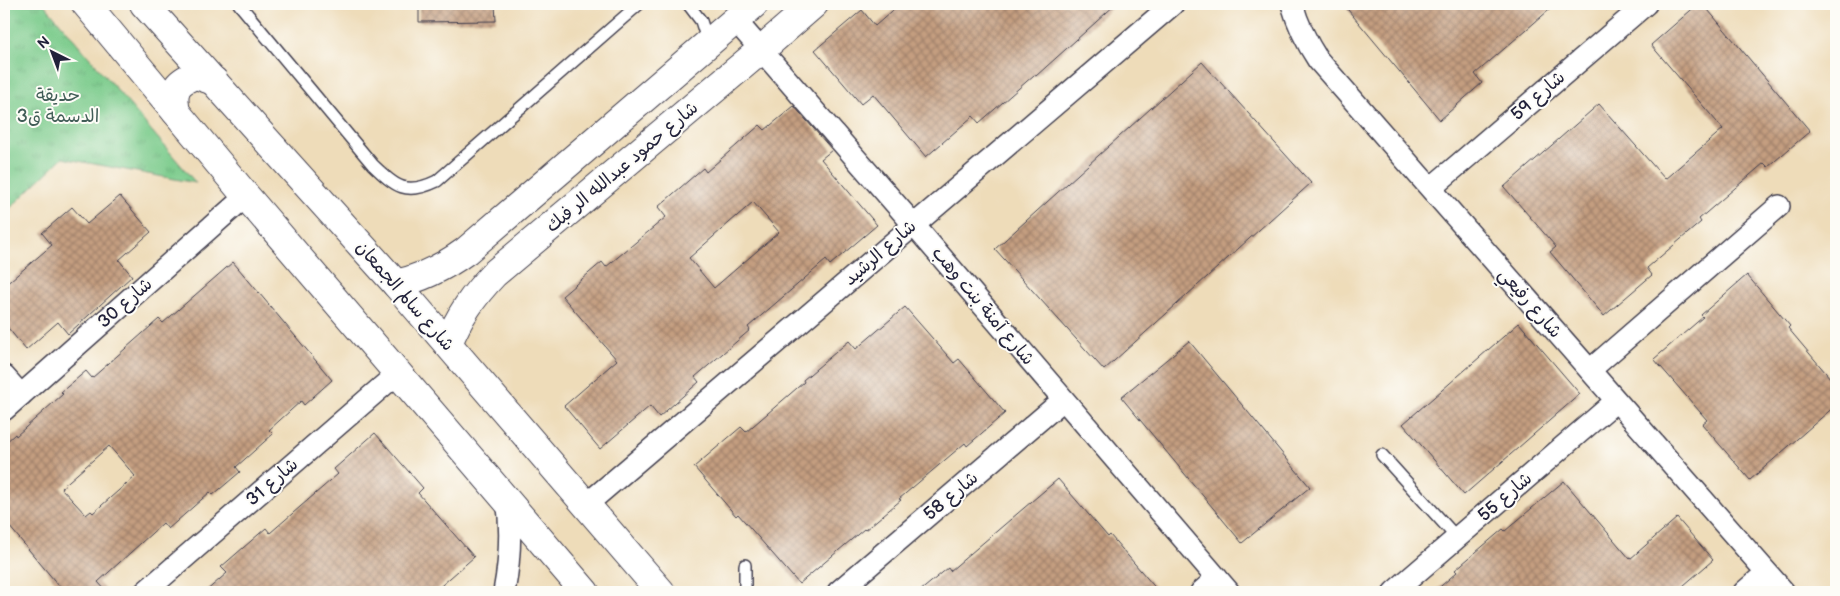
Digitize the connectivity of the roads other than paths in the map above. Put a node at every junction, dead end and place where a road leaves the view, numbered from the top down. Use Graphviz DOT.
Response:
graph roads {
  1 [pos="86,4"];
  2 [pos="144,4"];
  3 [pos="239,4"];
  4 [pos="639,4"];
  5 [pos="688,4"];
  6 [pos="814,4"];
  7 [pos="1173,4"];
  8 [pos="1292,4"];
  9 [pos="1646,4"];
  10 [pos="745,12"];
  11 [pos="708,44"];
  12 [pos="761,50"];
  13 [pos="214,81"];
  14 [pos="176,112"];
  15 [pos="1431,188"];
  16 [pos="246,196"];
  17 [pos="1779,206"];
  18 [pos="913,224"];
  19 [pos="396,284"];
  20 [pos="448,344"];
  21 [pos="1590,370"];
  22 [pos="399,372"];
  23 [pos="4,376"];
  24 [pos="21,395"];
  25 [pos="1063,400"];
  26 [pos="1616,401"];
  27 [pos="4,410"];
  28 [pos="1382,455"];
  29 [pos="507,499"];
  30 [pos="587,504"];
  31 [pos="1457,538"];
  32 [pos="745,565"];
  33 [pos="1766,573"];
  34 [pos="1223,585"];
  35 [pos="145,592"];
  36 [pos="504,592"];
  37 [pos="585,592"];
  38 [pos="661,592"];
  39 [pos="745,592"];
  40 [pos="838,592"];
  41 [pos="1201,592"];
  42 [pos="1394,592"];
  43 [pos="1744,592"];
  44 [pos="1784,592"];
  1 -- 14 [label="street"];
  2 -- 13 [label="street, شارع سالم الجمعان"];
  3 -- 4 [label="lane"];
  5 -- 11 [label="lane"];
  6 -- 12 [label="street, شارع حمود عبدالله الر فبك"];
  7 -- 18 [label="street, شارع الرشيد"];
  8 -- 15 [label="street, شارع رفيعي"];
  9 -- 15 [label="street, شارع 59"];
  10 -- 11 [label="street, شارع حمود عبدالله الر فبك"];
  10 -- 12 [label="street, شارع آمنة بنت وهب"];
  11 -- 19 [label="street, شارع حمود عبدالله الر فبك"];
  12 -- 18 [label="street, شارع آمنة بنت وهب"];
  12 -- 20 [label="street, شارع حمود عبدالله الر فبك"];
  13 -- 14 [label="street"];
  13 -- 19 [label="street, شارع سالم الجمعان"];
  14 -- 16 [label="street"];
  15 -- 21 [label="street, شارع رفيعي"];
  16 -- 22 [label="street"];
  16 -- 24 [label="street, شارع 30"];
  17 -- 21 [label="street"];
  18 -- 25 [label="street, شارع آمنة بنت وهب"];
  18 -- 30 [label="street, شارع الرشيد"];
  19 -- 20 [label="street, شارع سالم الجمعان"];
  20 -- 30 [label="street, شارع سالم الجمعان"];
  21 -- 26 [label="street, شارع رفيعي"];
  22 -- 29 [label="street"];
  22 -- 35 [label="street, شارع 31"];
  23 -- 24 [label="street"];
  24 -- 27 [label="street, شارع 30"];
  25 -- 34 [label="street, شارع آمنة بنت وهب"];
  25 -- 40 [label="street, شارع 58"];
  26 -- 31 [label="street, شارع 55"];
  26 -- 33 [label="street, شارع رفيعي"];
  28 -- 31 [label="lane"];
  29 -- 36 [label="street"];
  29 -- 37 [label="street"];
  30 -- 38 [label="street, شارع سالم الجمعان"];
  31 -- 42 [label="street, شارع 55"];
  32 -- 39 [label="lane"];
  33 -- 43 [label="street"];
  33 -- 44 [label="street, شارع رفيعي"];
  34 -- 41 [label="street"];
}
